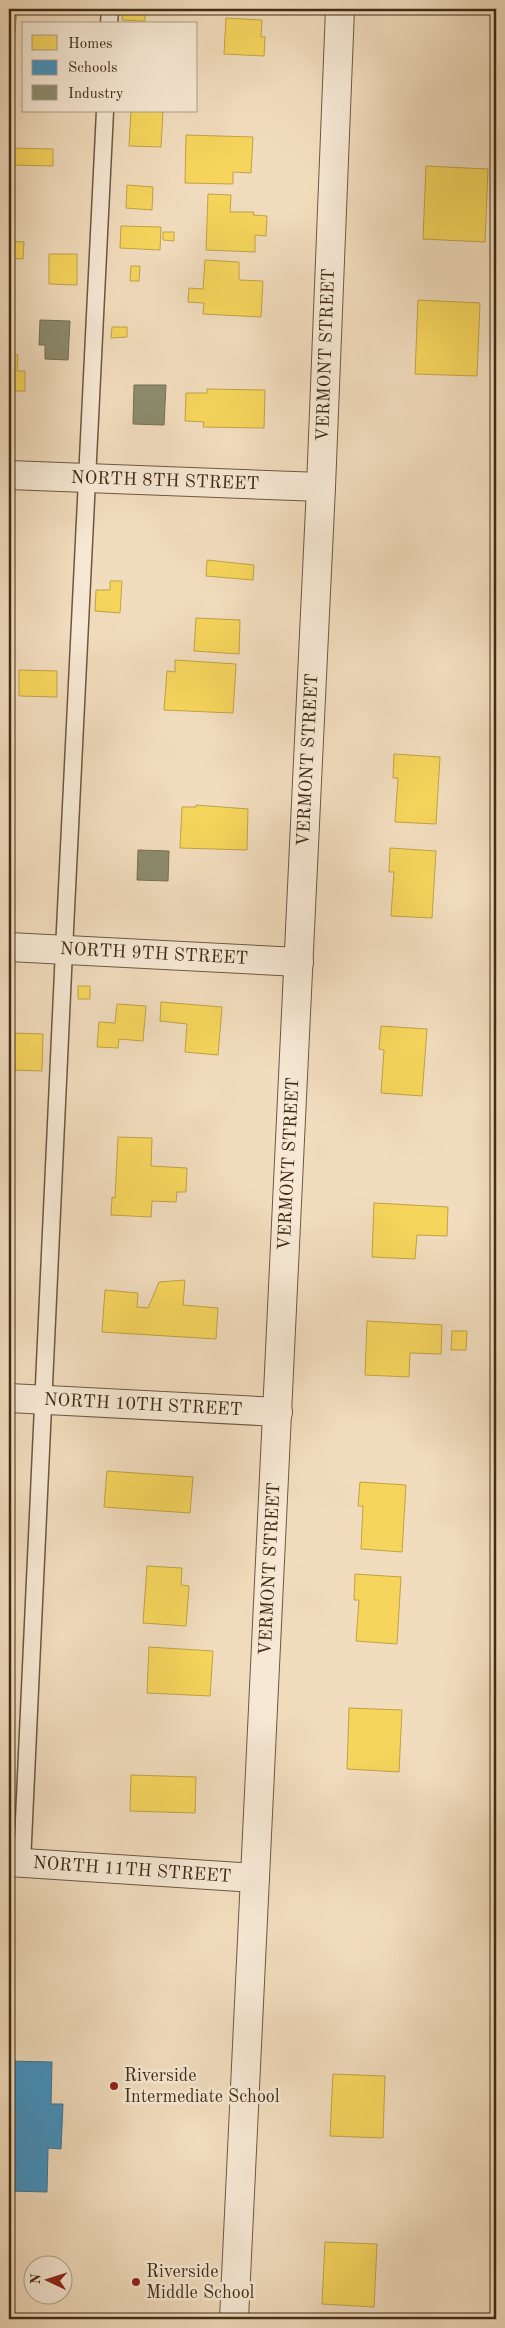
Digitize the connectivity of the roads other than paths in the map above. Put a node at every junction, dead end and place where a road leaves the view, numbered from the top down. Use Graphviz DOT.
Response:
graph roads {
  1 [pos="110,9"];
  2 [pos="340,9"];
  3 [pos="109,22"];
  4 [pos="105,112"];
  5 [pos="9,474"];
  6 [pos="88,477"];
  7 [pos="321,487"];
  8 [pos="9,946"];
  9 [pos="64,950"];
  10 [pos="299,962"];
  11 [pos="9,1398"];
  12 [pos="44,1399"];
  13 [pos="278,1412"];
  14 [pos="16,1863"];
  15 [pos="255,1878"];
  16 [pos="234,2319"];
  1 -- 3 [label="lane"];
  2 -- 7 [label="street, VERMONT STREET"];
  4 -- 6 [label="lane"];
  5 -- 6 [label="street, NORTH 8TH STREET"];
  6 -- 7 [label="street, NORTH 8TH STREET"];
  6 -- 9 [label="lane"];
  7 -- 10 [label="street, VERMONT STREET"];
  8 -- 9 [label="street, NORTH 9TH STREET"];
  9 -- 10 [label="street, NORTH 9TH STREET"];
  9 -- 12 [label="lane"];
  10 -- 13 [label="street, VERMONT STREET"];
  11 -- 12 [label="street, NORTH 10TH STREET"];
  12 -- 13 [label="street, NORTH 10TH STREET"];
  12 -- 14 [label="lane"];
  13 -- 15 [label="street, VERMONT STREET"];
  14 -- 15 [label="street, NORTH 11TH STREET"];
  15 -- 16 [label="street, VERMONT STREET"];
}
